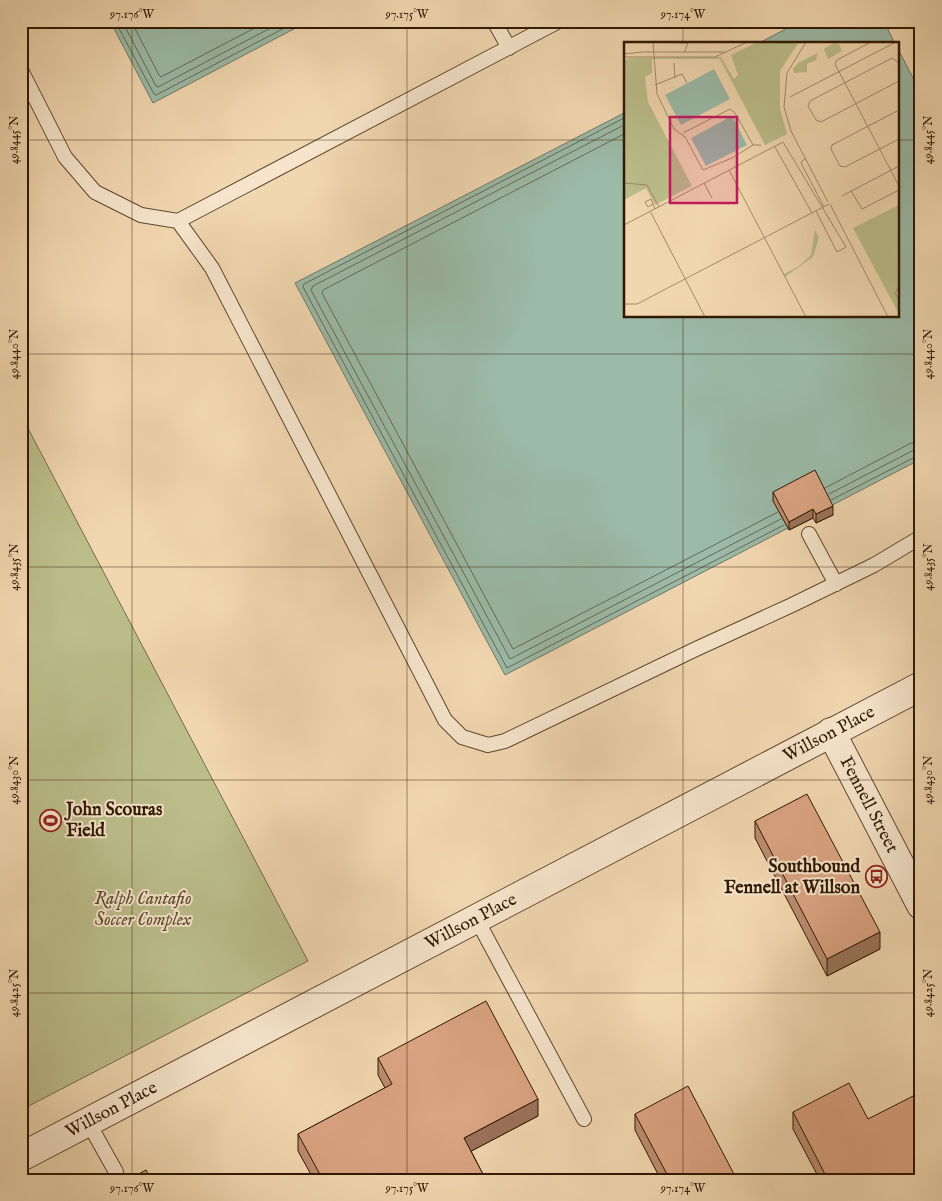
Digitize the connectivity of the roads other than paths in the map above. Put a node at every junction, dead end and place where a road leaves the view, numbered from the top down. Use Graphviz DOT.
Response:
graph roads {
  1 [pos="494,21"];
  2 [pos="559,21"];
  3 [pos="509,48"];
  4 [pos="21,70"];
  5 [pos="178,221"];
  6 [pos="810,534"];
  7 [pos="921,537"];
  8 [pos="836,584"];
  9 [pos="921,686"];
  10 [pos="831,732"];
  11 [pos="921,905"];
  12 [pos="476,918"];
  13 [pos="584,1119"];
  14 [pos="88,1122"];
  15 [pos="21,1157"];
  16 [pos="116,1172"];
  1 -- 3 [label="lane"];
  2 -- 3 [label="lane"];
  3 -- 5 [label="lane"];
  4 -- 5 [label="lane"];
  5 -- 8 [label="lane"];
  6 -- 8 [label="lane"];
  7 -- 8 [label="lane"];
  9 -- 10 [label="street, Willson Place"];
  10 -- 11 [label="street, Fennell Street"];
  10 -- 12 [label="street, Willson Place"];
  12 -- 13 [label="lane"];
  12 -- 14 [label="street, Willson Place"];
  14 -- 15 [label="street, Willson Place"];
  14 -- 16 [label="lane"];
}
